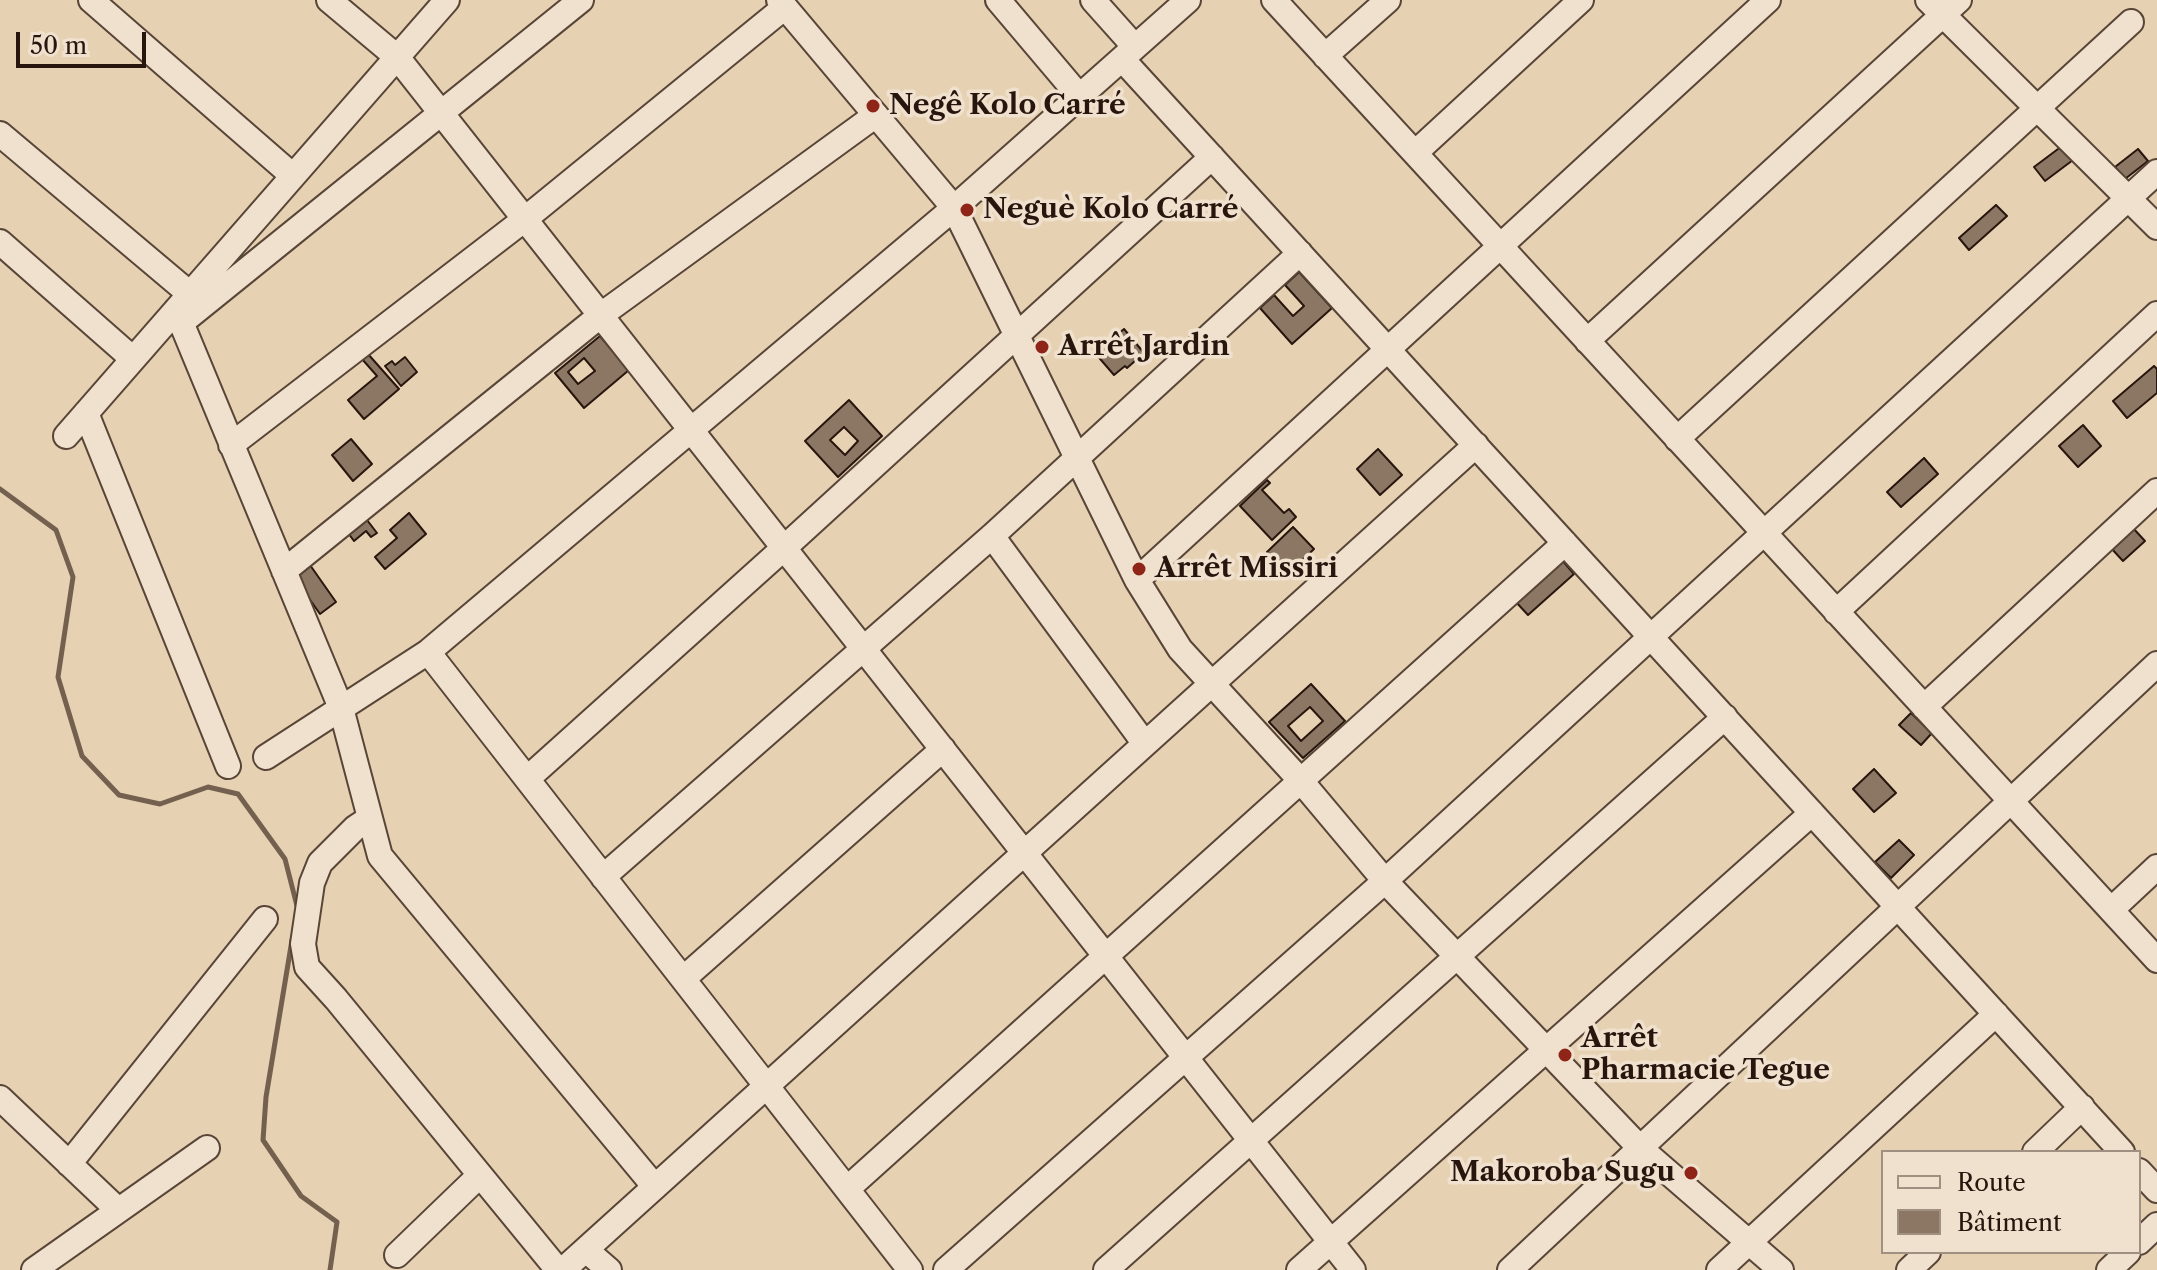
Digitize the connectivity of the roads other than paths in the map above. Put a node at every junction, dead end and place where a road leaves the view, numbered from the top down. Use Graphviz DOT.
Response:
graph roads {
  1 [pos="91,0"];
  2 [pos="329,0"];
  3 [pos="447,0"];
  4 [pos="581,0"];
  5 [pos="998,0"];
  6 [pos="1093,0"];
  7 [pos="1188,0"];
  8 [pos="1274,0"];
  9 [pos="1388,0"];
  10 [pos="1581,0"];
  11 [pos="1768,0"];
  12 [pos="782,4"];
  13 [pos="1944,5"];
  14 [pos="2131,22"];
  15 [pos="1128,53"];
  16 [pos="1325,56"];
  17 [pos="397,57"];
  18 [pos="1080,97"];
  19 [pos="2037,108"];
  20 [pos="441,113"];
  21 [pos="876,115"];
  22 [pos="0,134"];
  23 [pos="1415,153"];
  24 [pos="1212,157"];
  25 [pos="2157,172"];
  26 [pos="293,176"];
  27 [pos="2128,198"];
  28 [pos="954,208"];
  29 [pos="525,219"];
  30 [pos="2157,227"];
  31 [pos="0,242"];
  32 [pos="1500,246"];
  33 [pos="1300,253"];
  34 [pos="182,309"];
  35 [pos="2157,314"];
  36 [pos="601,315"];
  37 [pos="1017,335"];
  38 [pos="1587,341"];
  39 [pos="1388,349"];
  40 [pos="133,359"];
  41 [pos="86,413"];
  42 [pos="692,430"];
  43 [pos="66,436"];
  44 [pos="1677,439"];
  45 [pos="231,445"];
  46 [pos="1476,445"];
  47 [pos="1077,458"];
  48 [pos="2157,491"];
  49 [pos="1764,533"];
  50 [pos="992,536"];
  51 [pos="1565,543"];
  52 [pos="784,548"];
  53 [pos="284,571"];
  54 [pos="1137,580"];
  55 [pos="1836,612"];
  56 [pos="1651,637"];
  57 [pos="863,647"];
  58 [pos="428,652"];
  59 [pos="2157,664"];
  60 [pos="1212,682"];
  61 [pos="1924,707"];
  62 [pos="341,708"];
  63 [pos="1725,717"];
  64 [pos="1145,744"];
  65 [pos="943,749"];
  66 [pos="266,757"];
  67 [pos="228,766"];
  68 [pos="527,779"];
  69 [pos="1301,781"];
  70 [pos="2011,801"];
  71 [pos="1812,813"];
  72 [pos="370,818"];
  73 [pos="1024,852"];
  74 [pos="2157,867"];
  75 [pos="603,877"];
  76 [pos="1385,881"];
  77 [pos="1898,907"];
  78 [pos="2111,910"];
  79 [pos="265,919"];
  80 [pos="1106,955"];
  81 [pos="1457,957"];
  82 [pos="2157,960"];
  83 [pos="683,979"];
  84 [pos="1996,1014"];
  85 [pos="1546,1050"];
  86 [pos="1186,1057"];
  87 [pos="766,1086"];
  88 [pos="0,1098"];
  89 [pos="2082,1107"];
  90 [pos="1251,1140"];
  91 [pos="207,1148"];
  92 [pos="1640,1148"];
  93 [pos="2037,1150"];
  94 [pos="2120,1150"];
  95 [pos="69,1164"];
  96 [pos="2141,1173"];
  97 [pos="480,1175"];
  98 [pos="655,1187"];
  99 [pos="847,1189"];
  100 [pos="2157,1190"];
  101 [pos="118,1210"];
  102 [pos="2157,1225"];
  103 [pos="2141,1240"];
  104 [pos="1331,1242"];
  105 [pos="1749,1242"];
  106 [pos="586,1250"];
  107 [pos="1926,1254"];
  108 [pos="2126,1254"];
  109 [pos="397,1255"];
  110 [pos="34,1270"];
  111 [pos="561,1270"];
  112 [pos="609,1270"];
  113 [pos="910,1270"];
  114 [pos="946,1270"];
  115 [pos="1106,1270"];
  116 [pos="1299,1270"];
  117 [pos="1353,1270"];
  118 [pos="1510,1270"];
  119 [pos="1719,1270"];
  120 [pos="1781,1270"];
  121 [pos="1909,1270"];
  122 [pos="2109,1270"];
  1 -- 26 [label="street"];
  2 -- 17 [label="street"];
  3 -- 17 [label="street"];
  4 -- 20 [label="street"];
  5 -- 18 [label="street"];
  6 -- 15 [label="street"];
  7 -- 15 [label="street"];
  8 -- 16 [label="street"];
  9 -- 16 [label="street"];
  10 -- 23 [label="street"];
  11 -- 32 [label="street"];
  12 -- 21 [label="street"];
  12 -- 29 [label="street"];
  13 -- 19 [label="street"];
  13 -- 38 [label="street"];
  14 -- 19 [label="street"];
  15 -- 18 [label="street"];
  15 -- 24 [label="street"];
  16 -- 23 [label="street"];
  17 -- 20 [label="street"];
  17 -- 26 [label="street"];
  18 -- 28 [label="street"];
  19 -- 27 [label="street"];
  19 -- 44 [label="street"];
  20 -- 29 [label="street"];
  20 -- 34 [label="street"];
  21 -- 28 [label="street"];
  21 -- 36 [label="street"];
  22 -- 34 [label="street"];
  23 -- 32 [label="street"];
  24 -- 33 [label="street"];
  24 -- 37 [label="street"];
  25 -- 27 [label="street"];
  26 -- 34 [label="street"];
  27 -- 30 [label="street"];
  27 -- 49 [label="street"];
  28 -- 37 [label="street"];
  28 -- 42 [label="street"];
  29 -- 36 [label="street"];
  29 -- 45 [label="street"];
  31 -- 40 [label="street"];
  32 -- 38 [label="street"];
  32 -- 39 [label="street"];
  33 -- 39 [label="street"];
  33 -- 47 [label="street"];
  34 -- 40 [label="street"];
  34 -- 45 [label="street"];
  35 -- 55 [label="street"];
  36 -- 42 [label="street"];
  36 -- 53 [label="street"];
  37 -- 47 [label="street"];
  37 -- 52 [label="street"];
  38 -- 44 [label="street"];
  39 -- 46 [label="street"];
  39 -- 54 [label="street"];
  40 -- 41 [label="street"];
  41 -- 43 [label="street"];
  41 -- 67 [label="street"];
  42 -- 52 [label="street"];
  42 -- 58 [label="street"];
  44 -- 49 [label="street"];
  45 -- 53 [label="street"];
  46 -- 51 [label="street"];
  46 -- 60 [label="street"];
  47 -- 50 [label="street"];
  47 -- 54 [label="street"];
  48 -- 61 [label="street"];
  49 -- 55 [label="street"];
  49 -- 56 [label="street"];
  50 -- 57 [label="street"];
  50 -- 64 [label="street"];
  51 -- 56 [label="street"];
  51 -- 69 [label="street"];
  52 -- 57 [label="street"];
  52 -- 68 [label="street"];
  53 -- 62 [label="street"];
  54 -- 60 [label="street"];
  55 -- 61 [label="street"];
  56 -- 63 [label="street"];
  56 -- 76 [label="street"];
  57 -- 65 [label="street"];
  57 -- 75 [label="street"];
  58 -- 62 [label="street"];
  58 -- 68 [label="street"];
  59 -- 70 [label="street"];
  60 -- 64 [label="street"];
  60 -- 69 [label="street"];
  61 -- 70 [label="street"];
  62 -- 66 [label="street"];
  62 -- 72 [label="street"];
  63 -- 71 [label="street"];
  63 -- 81 [label="street"];
  64 -- 73 [label="street"];
  65 -- 73 [label="street"];
  65 -- 83 [label="street"];
  68 -- 75 [label="street"];
  69 -- 76 [label="street"];
  69 -- 80 [label="street"];
  70 -- 77 [label="street"];
  70 -- 78 [label="street"];
  71 -- 77 [label="street"];
  71 -- 85 [label="street"];
  72 -- 97 [label="street"];
  72 -- 98 [label="street"];
  73 -- 80 [label="street"];
  73 -- 87 [label="street"];
  74 -- 78 [label="street"];
  75 -- 83 [label="street"];
  76 -- 81 [label="street"];
  76 -- 86 [label="street"];
  77 -- 84 [label="street"];
  77 -- 92 [label="street"];
  78 -- 82 [label="street"];
  79 -- 95 [label="street"];
  80 -- 86 [label="street"];
  80 -- 99 [label="street"];
  81 -- 85 [label="street"];
  81 -- 90 [label="street"];
  83 -- 87 [label="street"];
  84 -- 89 [label="street"];
  84 -- 105 [label="street"];
  85 -- 92 [label="street"];
  85 -- 104 [label="street"];
  86 -- 90 [label="street"];
  86 -- 114 [label="street"];
  87 -- 98 [label="street"];
  87 -- 99 [label="street"];
  88 -- 95 [label="street"];
  89 -- 93 [label="street"];
  89 -- 94 [label="street"];
  90 -- 104 [label="street"];
  90 -- 115 [label="street"];
  91 -- 101 [label="street"];
  92 -- 105 [label="street"];
  92 -- 118 [label="street"];
  95 -- 101 [label="street"];
  96 -- 100 [label="street"];
  97 -- 109 [label="street"];
  97 -- 111 [label="street"];
  98 -- 106 [label="street"];
  99 -- 113 [label="street"];
  101 -- 110 [label="street"];
  102 -- 103 [label="street"];
  104 -- 116 [label="street"];
  104 -- 117 [label="street"];
  105 -- 119 [label="street"];
  105 -- 120 [label="street"];
  106 -- 111 [label="street"];
  106 -- 112 [label="street"];
  107 -- 121 [label="street"];
  108 -- 122 [label="street"];
}
